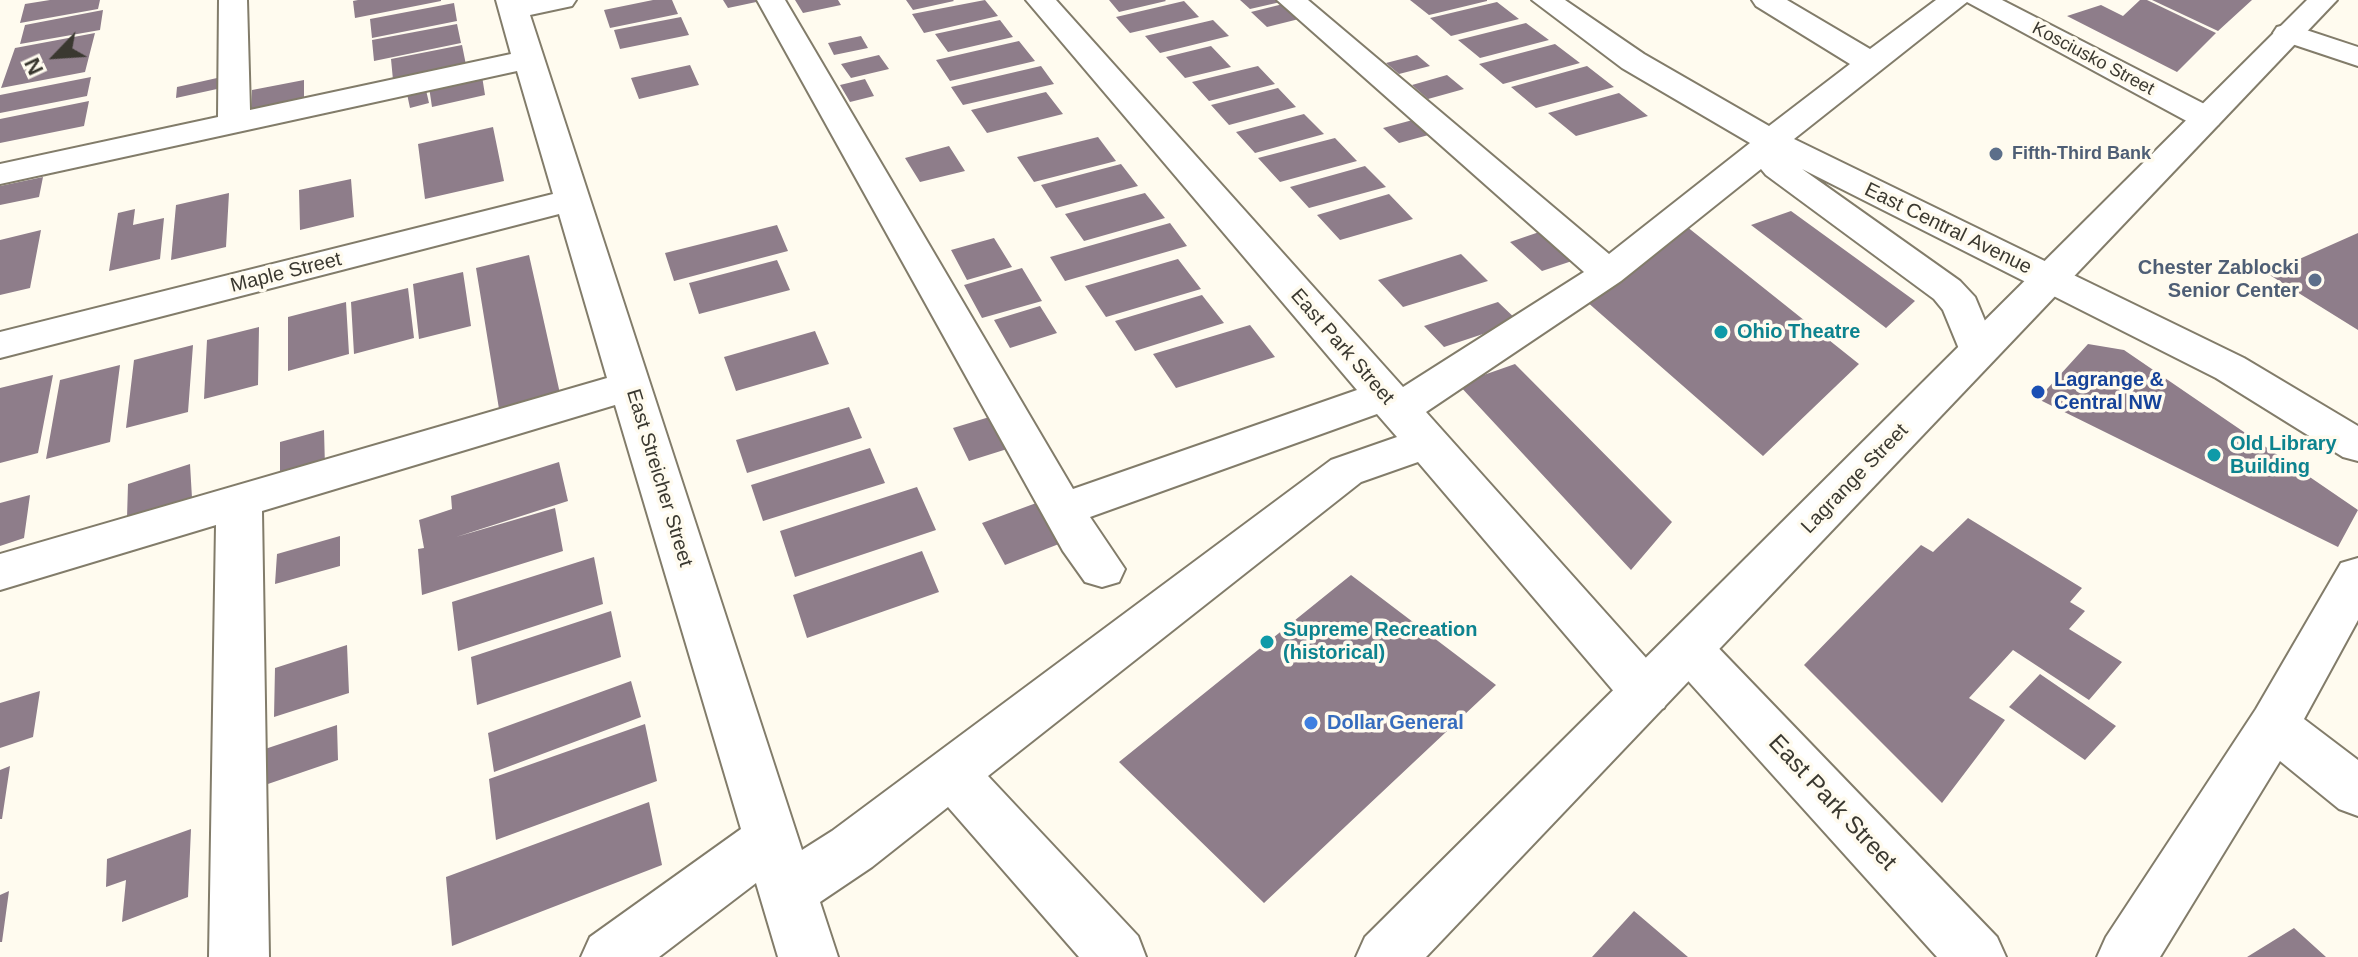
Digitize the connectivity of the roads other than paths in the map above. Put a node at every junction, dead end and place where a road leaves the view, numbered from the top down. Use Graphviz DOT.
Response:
graph roads {
  1 [pos="233,0"];
  2 [pos="562,0"];
  3 [pos="771,0"];
  4 [pos="1040,0"];
  5 [pos="1291,0"];
  6 [pos="1546,0"];
  7 [pos="1766,0"];
  8 [pos="1954,0"];
  9 [pos="1980,0"];
  10 [pos="2323,0"];
  11 [pos="512,5"];
  12 [pos="2288,33"];
  13 [pos="2358,57"];
  14 [pos="529,59"];
  15 [pos="1871,63"];
  16 [pos="2206,118"];
  17 [pos="234,123"];
  18 [pos="1764,148"];
  19 [pos="0,174"];
  20 [pos="571,200"];
  21 [pos="1608,273"];
  22 [pos="2048,278"];
  23 [pos="0,345"];
  24 [pos="1978,352"];
  25 [pos="630,386"];
  26 [pos="1402,416"];
  27 [pos="2358,446"];
  28 [pos="239,501"];
  29 [pos="1064,509"];
  30 [pos="1102,569"];
  31 [pos="0,572"];
  32 [pos="2358,576"];
  33 [pos="1689,649"];
  34 [pos="1646,693"];
  35 [pos="2274,725"];
  36 [pos="951,773"];
  37 [pos="2358,792"];
  38 [pos="772,838"];
  39 [pos="788,891"];
  40 [pos="1117,956"];
  41 [pos="239,957"];
  42 [pos="611,957"];
  43 [pos="808,957"];
  44 [pos="1386,957"];
  45 [pos="1976,957"];
  46 [pos="2127,957"];
  1 -- 17 [label="street"];
  2 -- 11 [label="street"];
  3 -- 29 [label="street"];
  4 -- 26 [label="street, East Park Street"];
  5 -- 21 [label="street"];
  6 -- 18 [label="street, East Central Avenue"];
  7 -- 15 [label="street"];
  8 -- 15 [label="street"];
  9 -- 16 [label="street, Kosciusko Street"];
  10 -- 12 [label="street, Lagrange Street"];
  11 -- 14 [label="street, East Streicher Street"];
  12 -- 13 [label="street"];
  12 -- 16 [label="street, Lagrange Street"];
  14 -- 17 [label="street"];
  14 -- 20 [label="street, East Streicher Street"];
  15 -- 18 [label="street"];
  16 -- 22 [label="street, Lagrange Street"];
  17 -- 19 [label="street"];
  18 -- 21 [label="street"];
  18 -- 22 [label="street, East Central Avenue"];
  18 -- 24 [label="street"];
  20 -- 23 [label="street, Maple Street"];
  20 -- 25 [label="street, East Streicher Street"];
  21 -- 26 [label="street"];
  22 -- 24 [label="street, Lagrange Street"];
  22 -- 27 [label="street, East Central Avenue"];
  24 -- 33 [label="street, Lagrange Street"];
  25 -- 28 [label="street"];
  25 -- 38 [label="street, East Streicher Street"];
  26 -- 29 [label="street"];
  26 -- 34 [label="street, East Park Street"];
  26 -- 36 [label="street"];
  28 -- 31 [label="street"];
  28 -- 41 [label="street"];
  29 -- 30 [label="street"];
  32 -- 35 [label="street"];
  33 -- 34 [label="street, Lagrange Street"];
  33 -- 45 [label="street, East Park Street"];
  34 -- 44 [label="street, Lagrange Street"];
  35 -- 37 [label="street"];
  35 -- 46 [label="street"];
  36 -- 39 [label="street"];
  36 -- 40 [label="street"];
  38 -- 39 [label="street, East Streicher Street"];
  38 -- 42 [label="street"];
  39 -- 43 [label="street, East Streicher Street"];
}
